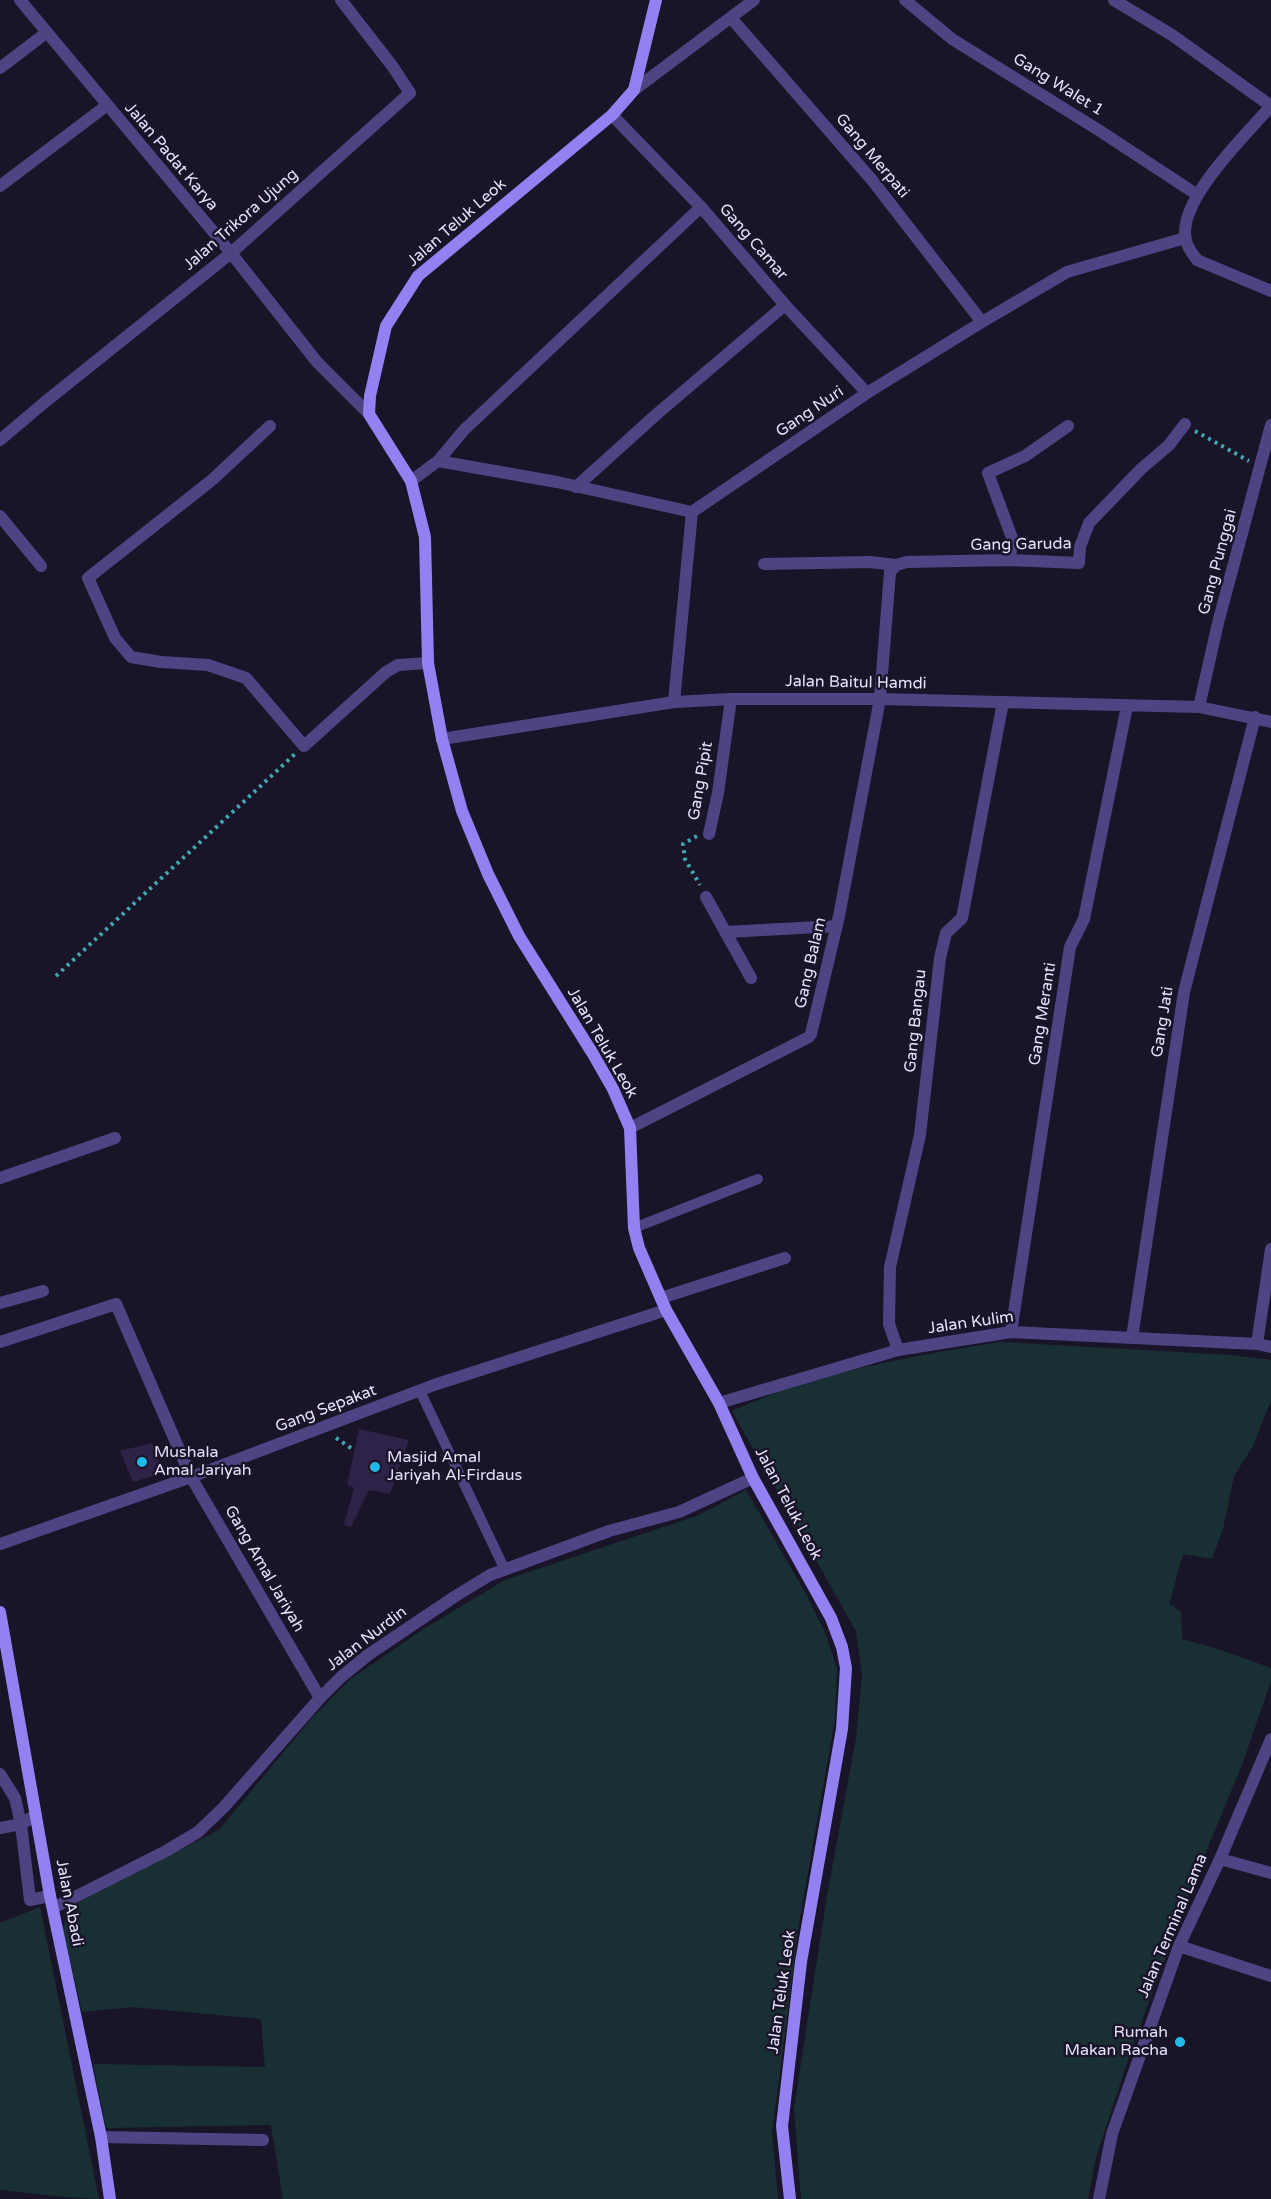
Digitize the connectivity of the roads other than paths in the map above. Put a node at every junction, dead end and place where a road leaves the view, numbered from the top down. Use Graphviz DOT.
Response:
graph roads {
  1 [pos="20,0"];
  2 [pos="341,0"];
  3 [pos="656,0"];
  4 [pos="754,0"];
  5 [pos="905,0"];
  6 [pos="1114,0"];
  7 [pos="731,18"];
  8 [pos="46,33"];
  9 [pos="0,68"];
  10 [pos="634,90"];
  11 [pos="106,106"];
  12 [pos="1271,106"];
  13 [pos="612,115"];
  14 [pos="0,186"];
  15 [pos="1196,194"];
  16 [pos="701,207"];
  17 [pos="1185,238"];
  18 [pos="231,253"];
  19 [pos="1271,291"];
  20 [pos="785,304"];
  21 [pos="982,322"];
  22 [pos="867,393"];
  23 [pos="369,414"];
  24 [pos="1185,424"];
  25 [pos="1271,425"];
  26 [pos="270,426"];
  27 [pos="1068,426"];
  28 [pos="0,441"];
  29 [pos="438,461"];
  30 [pos="411,481"];
  31 [pos="576,487"];
  32 [pos="692,512"];
  33 [pos="0,516"];
  34 [pos="1010,560"];
  35 [pos="764,564"];
  36 [pos="896,565"];
  37 [pos="41,566"];
  38 [pos="428,663"];
  39 [pos="731,699"];
  40 [pos="880,699"];
  41 [pos="675,702"];
  42 [pos="1003,702"];
  43 [pos="1127,706"];
  44 [pos="1199,707"];
  45 [pos="1255,717"];
  46 [pos="1271,722"];
  47 [pos="442,739"];
  48 [pos="708,834"];
  49 [pos="706,897"];
  50 [pos="837,926"];
  51 [pos="725,932"];
  52 [pos="751,978"];
  53 [pos="630,1128"];
  54 [pos="115,1138"];
  55 [pos="0,1178"];
  56 [pos="758,1179"];
  57 [pos="634,1228"];
  58 [pos="1271,1249"];
  59 [pos="785,1258"];
  60 [pos="43,1291"];
  61 [pos="661,1298"];
  62 [pos="0,1303"];
  63 [pos="666,1310"];
  64 [pos="1011,1332"];
  65 [pos="1132,1338"];
  66 [pos="0,1342"];
  67 [pos="1257,1344"];
  68 [pos="1271,1347"];
  69 [pos="898,1350"];
  70 [pos="420,1391"];
  71 [pos="719,1403"];
  72 [pos="191,1478"];
  73 [pos="753,1478"];
  74 [pos="0,1544"];
  75 [pos="505,1570"];
  76 [pos="0,1612"];
  77 [pos="320,1698"];
  78 [pos="1271,1738"];
  79 [pos="1268,1757"];
  80 [pos="0,1774"];
  81 [pos="36,1815"];
  82 [pos="21,1824"];
  83 [pos="0,1828"];
  84 [pos="1220,1858"];
  85 [pos="1271,1873"];
  86 [pos="51,1902"];
  87 [pos="1179,1946"];
  88 [pos="1271,1976"];
  89 [pos="101,2137"];
  90 [pos="263,2140"];
  91 [pos="110,2199"];
  92 [pos="790,2199"];
  93 [pos="1099,2199"];
  1 -- 8 [label="street, Jalan Padat Karya"];
  2 -- 18 [label="street, Jalan Trikora Ujung"];
  3 -- 10 [label="street, Jalan Teluk Leok"];
  4 -- 7 [label="street"];
  5 -- 15 [label="street, Gang Walet 1"];
  6 -- 12 [label="street"];
  7 -- 10 [label="street"];
  7 -- 21 [label="street, Gang Merpati"];
  8 -- 9 [label="street"];
  8 -- 11 [label="street, Jalan Padat Karya"];
  10 -- 13 [label="street, Jalan Teluk Leok"];
  11 -- 14 [label="street"];
  11 -- 18 [label="street, Jalan Padat Karya"];
  12 -- 15 [label="street"];
  13 -- 16 [label="street, Gang Camar"];
  13 -- 23 [label="street, Jalan Teluk Leok"];
  15 -- 17 [label="street"];
  16 -- 20 [label="street, Gang Camar"];
  16 -- 29 [label="street"];
  17 -- 19 [label="street"];
  17 -- 21 [label="street, Gang Nuri"];
  18 -- 23 [label="street, Jalan Padat Karya"];
  18 -- 28 [label="street, Jalan Trikora Ujung"];
  20 -- 22 [label="street, Gang Camar"];
  20 -- 31 [label="street"];
  21 -- 22 [label="street, Gang Nuri"];
  22 -- 32 [label="street, Gang Nuri"];
  23 -- 30 [label="street, Jalan Teluk Leok"];
  24 -- 34 [label="street, Gang Garuda"];
  25 -- 44 [label="street, Gang Punggai"];
  26 -- 38 [label="street"];
  27 -- 34 [label="street"];
  29 -- 30 [label="street"];
  29 -- 31 [label="street"];
  30 -- 38 [label="street, Jalan Teluk Leok"];
  31 -- 32 [label="street"];
  32 -- 41 [label="street"];
  33 -- 37 [label="street"];
  34 -- 36 [label="street, Gang Garuda"];
  35 -- 36 [label="street, Gang Garuda"];
  36 -- 40 [label="street"];
  38 -- 47 [label="street, Jalan Teluk Leok"];
  39 -- 40 [label="street, Jalan Baitul Hamdi"];
  39 -- 41 [label="street, Jalan Baitul Hamdi"];
  39 -- 48 [label="street, Gang Pipit"];
  40 -- 42 [label="street, Jalan Baitul Hamdi"];
  40 -- 50 [label="street, Gang Balam"];
  41 -- 47 [label="street, Jalan Baitul Hamdi"];
  42 -- 43 [label="street, Jalan Baitul Hamdi"];
  42 -- 69 [label="street, Gang Bangau"];
  43 -- 44 [label="street, Jalan Baitul Hamdi"];
  43 -- 64 [label="street, Gang Meranti"];
  44 -- 45 [label="street, Jalan Baitul Hamdi"];
  45 -- 46 [label="street, Jalan Baitul Hamdi"];
  45 -- 65 [label="street, Gang Jati"];
  47 -- 53 [label="street, Jalan Teluk Leok"];
  49 -- 51 [label="street"];
  50 -- 51 [label="street"];
  50 -- 53 [label="street, Gang Balam"];
  51 -- 52 [label="street"];
  53 -- 57 [label="street, Jalan Teluk Leok"];
  54 -- 55 [label="street"];
  56 -- 57 [label="lane"];
  57 -- 61 [label="street, Jalan Teluk Leok"];
  58 -- 67 [label="street"];
  59 -- 61 [label="street"];
  60 -- 62 [label="street"];
  61 -- 63 [label="street, Jalan Teluk Leok"];
  63 -- 70 [label="street, Gang Sepakat"];
  63 -- 71 [label="street, Jalan Teluk Leok"];
  64 -- 65 [label="street, Jalan Kulim"];
  64 -- 69 [label="street, Jalan Kulim"];
  65 -- 67 [label="street, Jalan Kulim"];
  66 -- 72 [label="street, Gang Amal Jariyah"];
  67 -- 68 [label="street, Jalan Kulim"];
  69 -- 71 [label="street, Jalan Kulim"];
  70 -- 72 [label="street, Gang Sepakat"];
  70 -- 75 [label="lane"];
  71 -- 73 [label="street, Jalan Teluk Leok"];
  72 -- 74 [label="street, Gang Sepakat"];
  72 -- 77 [label="street, Gang Amal Jariyah"];
  73 -- 75 [label="street, Jalan Nurdin"];
  73 -- 92 [label="street, Jalan Teluk Leok"];
  75 -- 77 [label="street, Jalan Nurdin"];
  76 -- 81 [label="street, Jalan Abadi"];
  77 -- 86 [label="street, Jalan Nurdin"];
  78 -- 79 [label="street, Jalan Terminal Lama"];
  79 -- 84 [label="street, Jalan Terminal Lama"];
  80 -- 82 [label="street"];
  81 -- 82 [label="street"];
  81 -- 86 [label="street, Jalan Abadi"];
  82 -- 83 [label="street"];
  82 -- 86 [label="street, Jalan Nurdin"];
  84 -- 85 [label="street"];
  84 -- 87 [label="street, Jalan Terminal Lama"];
  86 -- 89 [label="street, Jalan Abadi"];
  87 -- 88 [label="street"];
  87 -- 93 [label="street, Jalan Terminal Lama"];
  89 -- 90 [label="street"];
  89 -- 91 [label="street, Jalan Abadi"];
}
